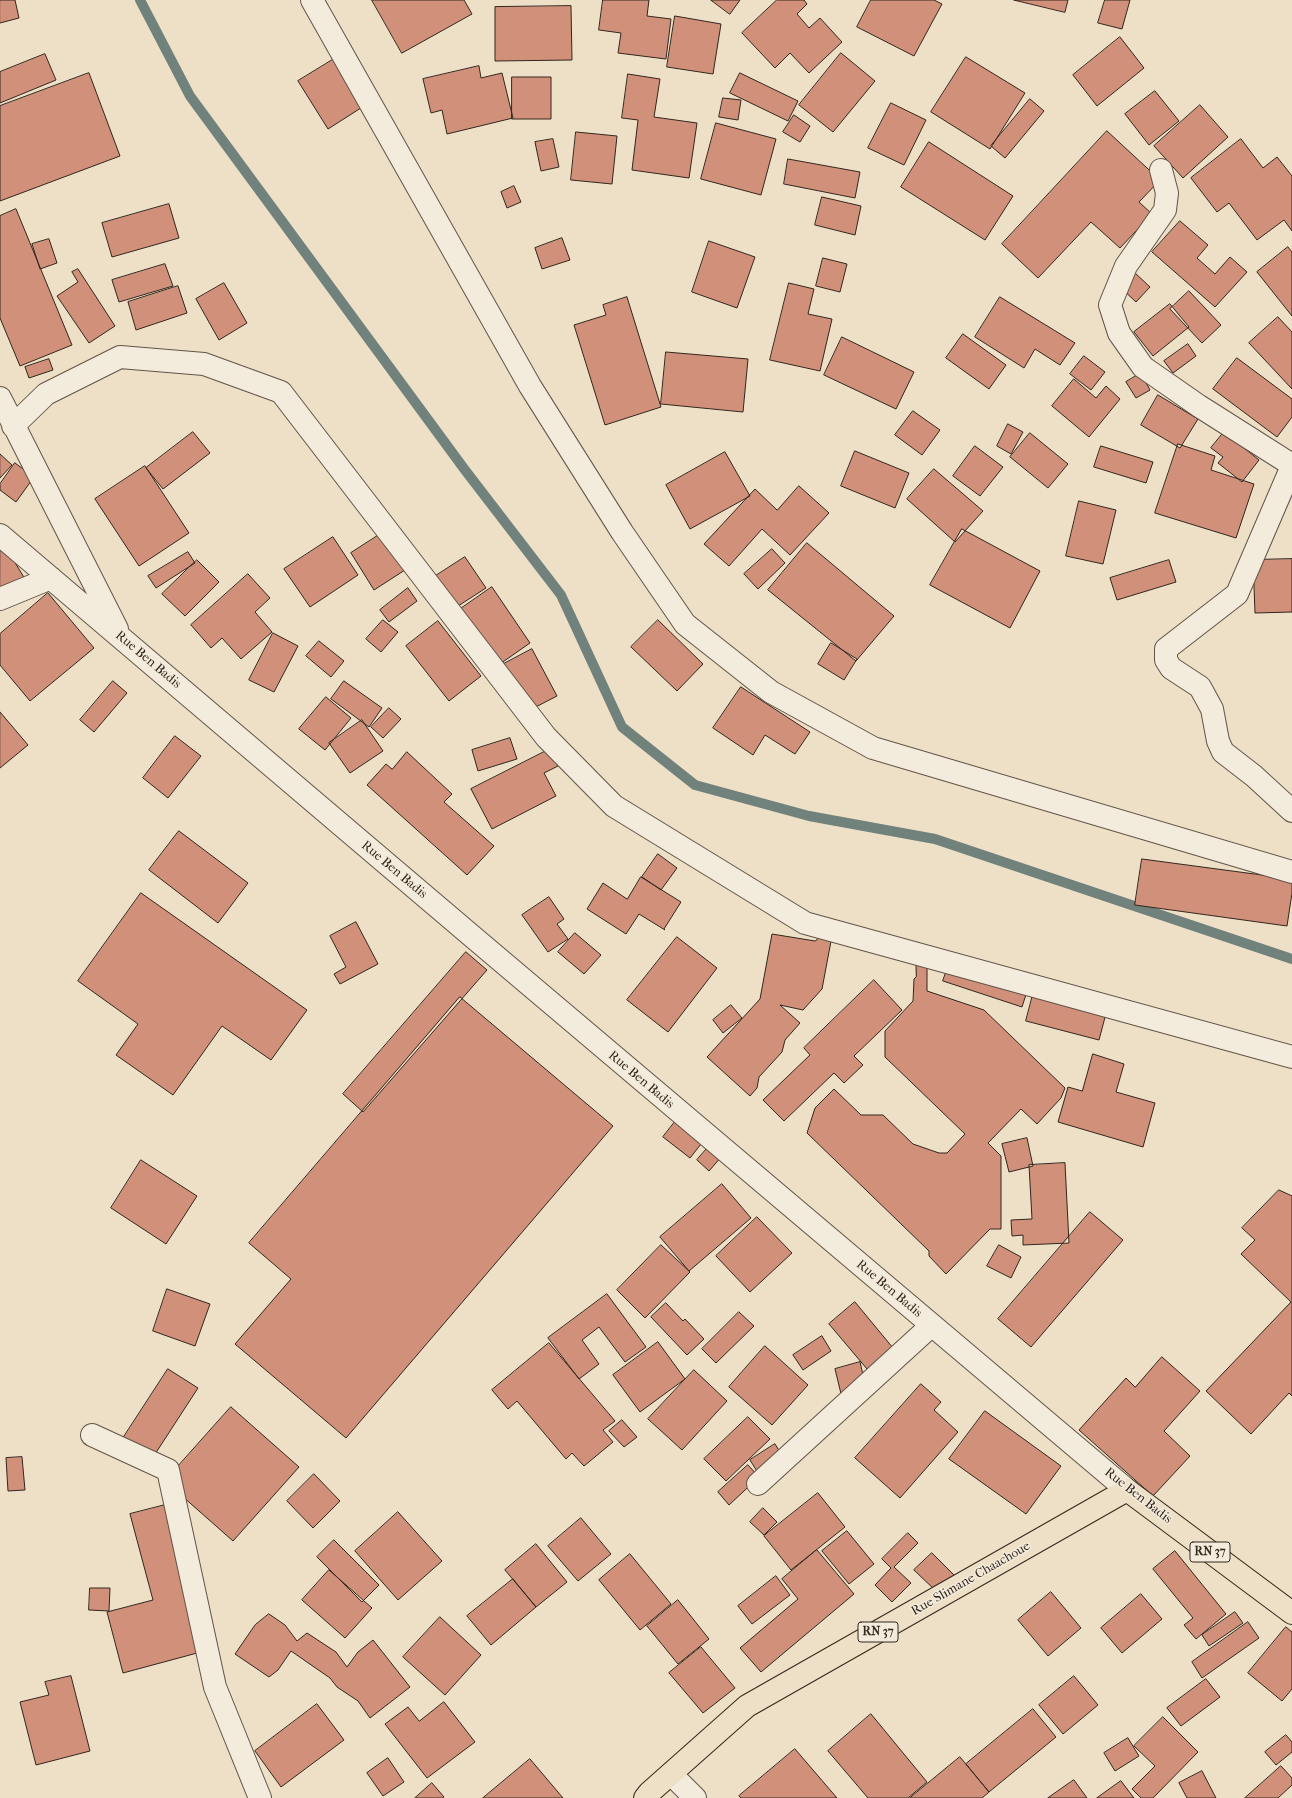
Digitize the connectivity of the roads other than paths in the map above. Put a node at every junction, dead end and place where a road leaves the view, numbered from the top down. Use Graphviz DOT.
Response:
graph roads {
  1 [pos="312,0"];
  2 [pos="1161,170"];
  3 [pos="0,398"];
  4 [pos="13,426"];
  5 [pos="1292,465"];
  6 [pos="0,534"];
  7 [pos="51,578"];
  8 [pos="0,599"];
  9 [pos="122,638"];
  10 [pos="1292,811"];
  11 [pos="1292,872"];
  12 [pos="1292,1057"];
  13 [pos="932,1325"];
  14 [pos="92,1435"];
  15 [pos="758,1484"];
  16 [pos="1127,1490"];
  17 [pos="1292,1613"];
  18 [pos="671,1774"];
  19 [pos="260,1798"];
  20 [pos="645,1798"];
  21 [pos="695,1798"];
  1 -- 11 [label="street"];
  2 -- 5 [label="street"];
  3 -- 4 [label="street"];
  4 -- 9 [label="street"];
  4 -- 12 [label="street"];
  5 -- 10 [label="street"];
  6 -- 7 [label="street, Rue Ben Badis"];
  7 -- 8 [label="street"];
  7 -- 9 [label="street, Rue Ben Badis"];
  9 -- 13 [label="street, Rue Ben Badis"];
  13 -- 15 [label="street"];
  13 -- 16 [label="street, Rue Ben Badis"];
  14 -- 19 [label="street"];
  16 -- 17 [label="main road, Rue Ben Badis / RN 37"];
  16 -- 18 [label="main road, Rue Slimane Chaachoue / RN 37"];
  18 -- 20 [label="main road, Rue Slimane Chaachoue / RN 37"];
  18 -- 21 [label="street"];
}
